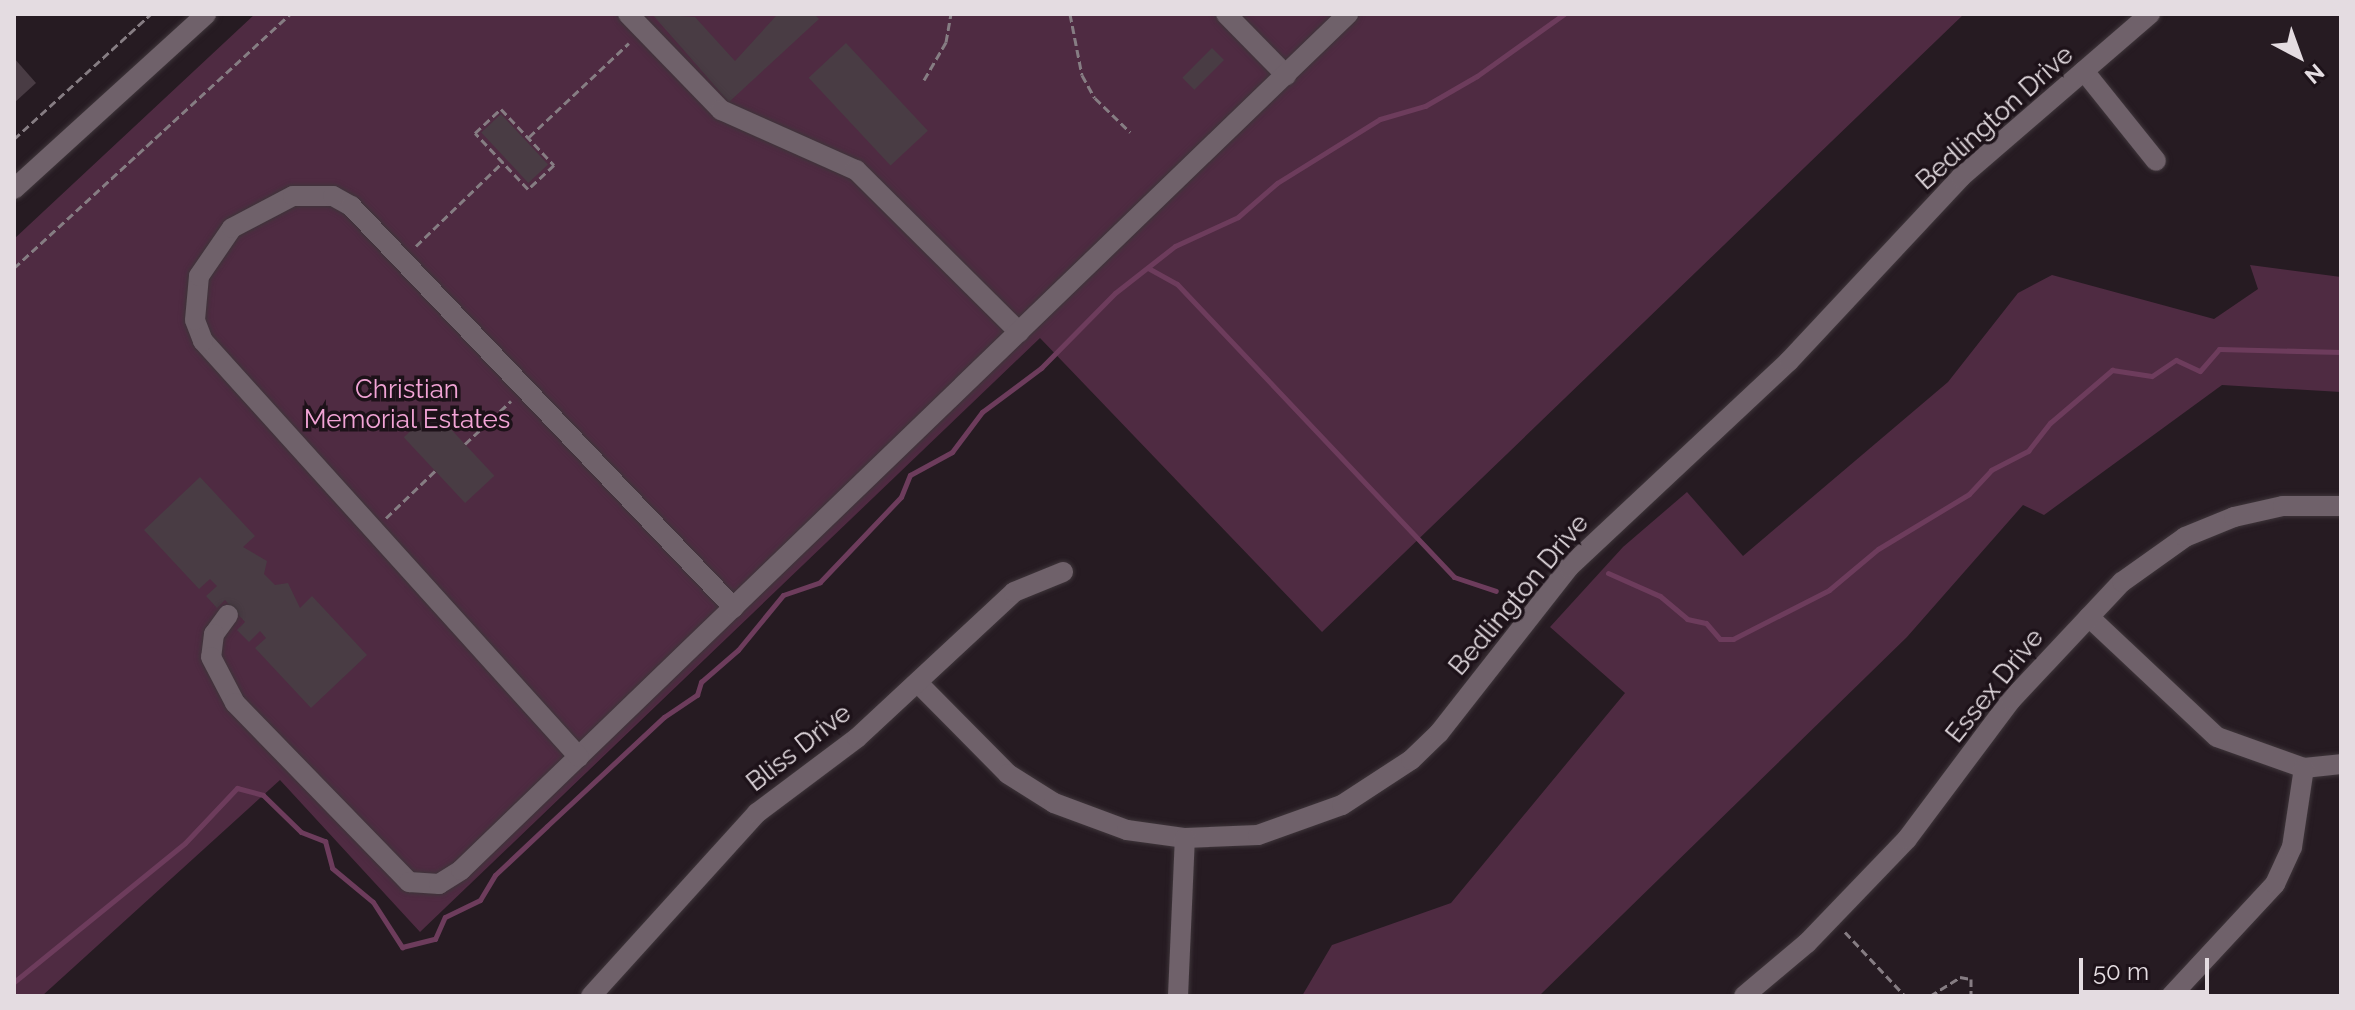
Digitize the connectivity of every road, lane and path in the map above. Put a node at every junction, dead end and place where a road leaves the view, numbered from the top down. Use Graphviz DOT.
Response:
graph roads {
  1 [pos="151,14"];
  2 [pos="290,14"];
  3 [pos="628,14"];
  4 [pos="951,14"];
  5 [pos="1070,14"];
  6 [pos="1226,14"];
  7 [pos="1348,14"];
  8 [pos="2150,14"];
  9 [pos="199,16"];
  10 [pos="644,30"];
  11 [pos="2084,71"];
  12 [pos="1286,75"];
  13 [pos="924,80"];
  14 [pos="1130,132"];
  15 [pos="528,138"];
  16 [pos="14,139"];
  17 [pos="2156,161"];
  18 [pos="503,162"];
  19 [pos="14,189"];
  20 [pos="402,258"];
  21 [pos="14,268"];
  22 [pos="1019,332"];
  23 [pos="525,388"];
  24 [pos="465,444"];
  25 [pos="435,471"];
  26 [pos="2341,506"];
  27 [pos="373,531"];
  28 [pos="1063,572"];
  29 [pos="734,608"];
  30 [pos="228,615"];
  31 [pos="2089,617"];
  32 [pos="918,683"];
  33 [pos="579,757"];
  34 [pos="2341,764"];
  35 [pos="2304,768"];
  36 [pos="1185,838"];
  37 [pos="1832,918"];
  38 [pos="591,996"];
  39 [pos="1178,996"];
  40 [pos="1744,996"];
  41 [pos="1905,996"];
  42 [pos="1930,996"];
  43 [pos="1971,996"];
  44 [pos="2171,996"];
  1 -- 16 [label="path"];
  2 -- 21 [label="path"];
  3 -- 10 [label="street"];
  4 -- 13 [label="path"];
  5 -- 14 [label="path"];
  6 -- 12 [label="street"];
  7 -- 12 [label="street"];
  8 -- 11 [label="street, Bedlington Drive"];
  9 -- 19 [label="street"];
  10 -- 15 [label="path"];
  10 -- 22 [label="street"];
  11 -- 17 [label="street"];
  11 -- 36 [label="street, Bedlington Drive"];
  12 -- 22 [label="street"];
  15 -- 18 [label="path"];
  15 -- 18 [label="path"];
  18 -- 20 [label="path"];
  20 -- 23 [label="street"];
  20 -- 27 [label="street"];
  22 -- 29 [label="street"];
  23 -- 24 [label="path"];
  23 -- 29 [label="street"];
  25 -- 27 [label="path"];
  26 -- 31 [label="street, Essex Drive"];
  27 -- 33 [label="street"];
  28 -- 32 [label="street, Bliss Drive"];
  29 -- 33 [label="street"];
  30 -- 33 [label="street"];
  31 -- 35 [label="street"];
  31 -- 37 [label="street, Essex Drive"];
  32 -- 36 [label="street, Bedlington Drive"];
  32 -- 38 [label="street, Bliss Drive"];
  34 -- 35 [label="street"];
  35 -- 44 [label="street"];
  36 -- 39 [label="street"];
  37 -- 40 [label="street, Essex Drive"];
  37 -- 41 [label="path"];
  42 -- 43 [label="path"];
}
